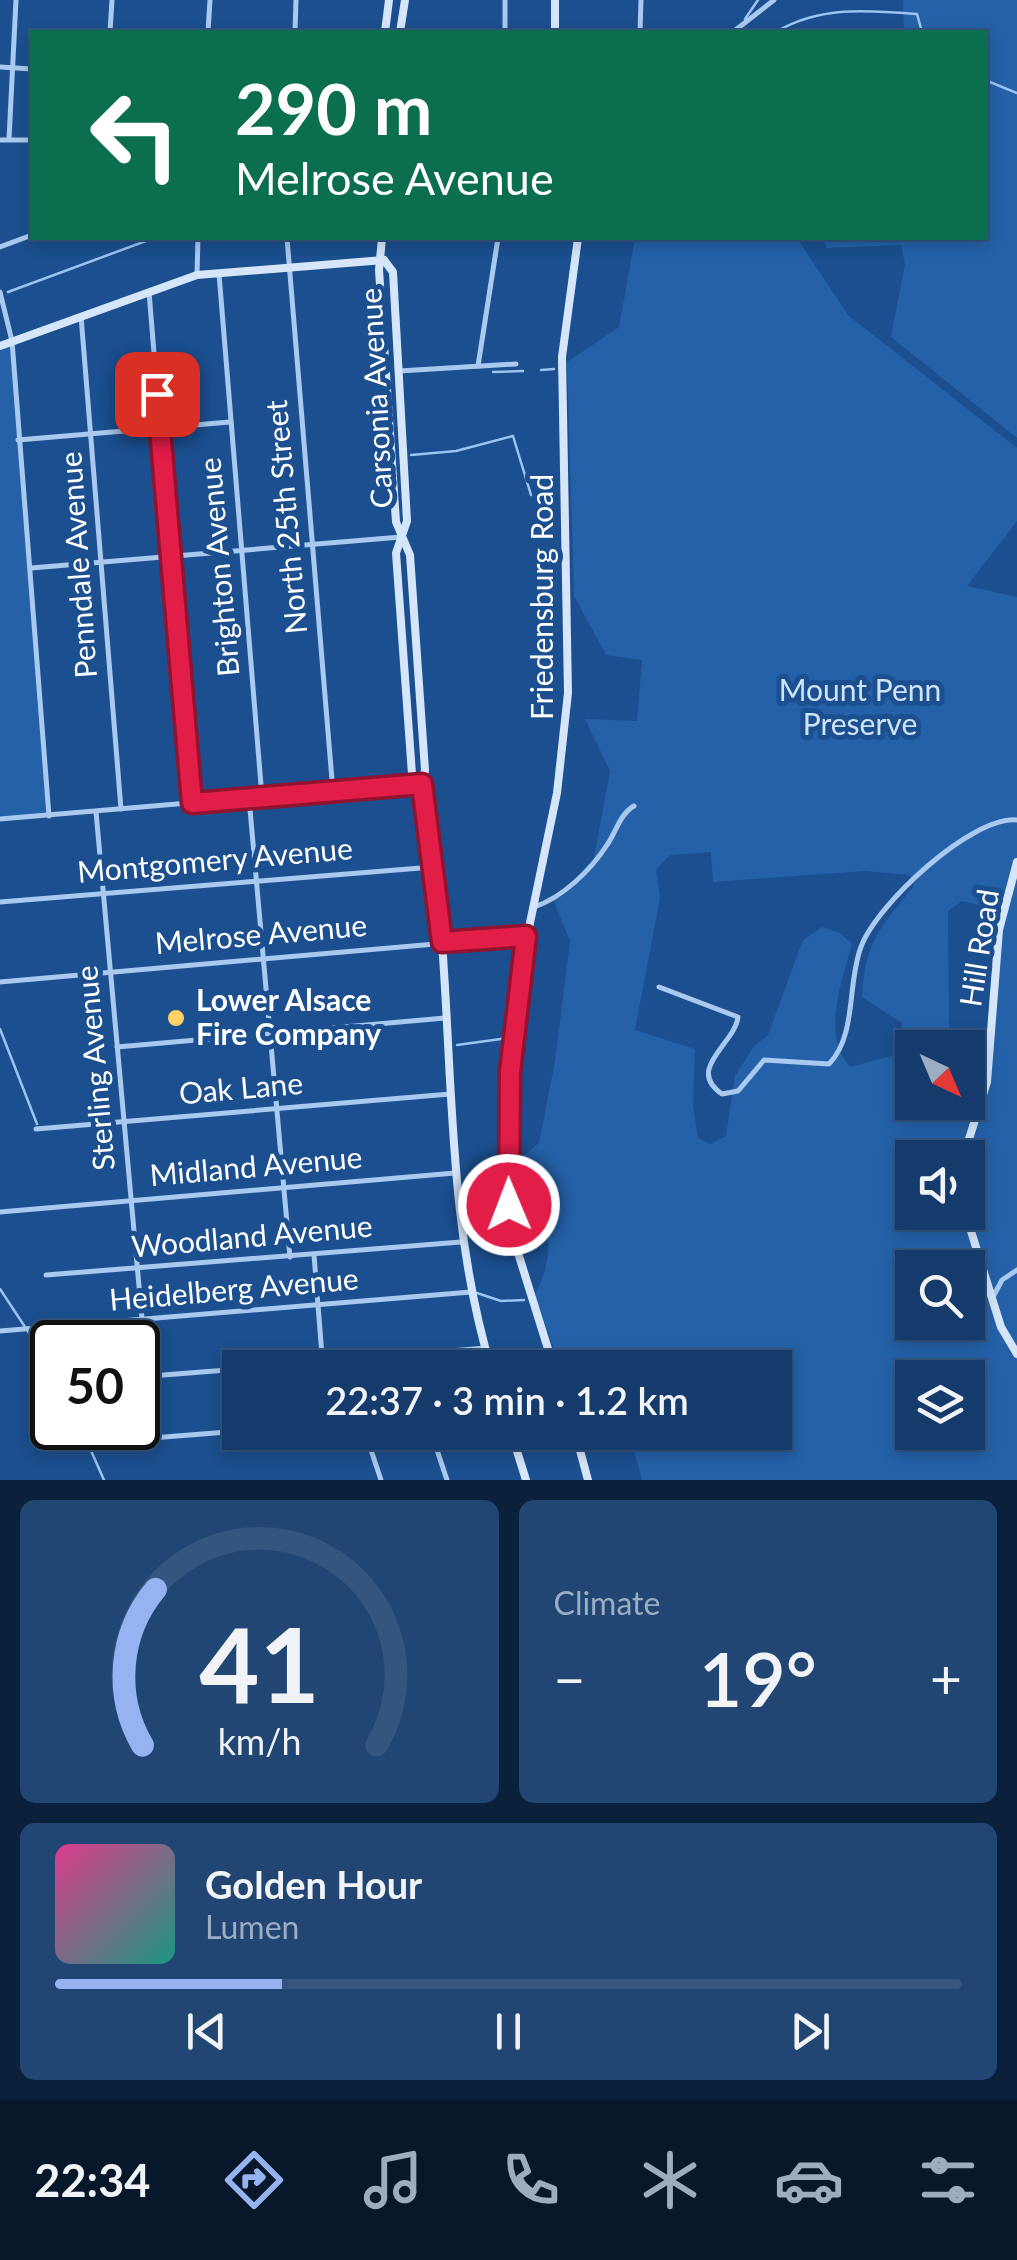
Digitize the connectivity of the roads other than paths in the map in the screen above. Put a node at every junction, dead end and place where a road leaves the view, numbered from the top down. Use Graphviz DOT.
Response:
graph roads {
  1 [pos="16,0"];
  2 [pos="112,0"];
  3 [pos="210,0"];
  4 [pos="296,0"];
  5 [pos="389,0"];
  6 [pos="406,0"];
  7 [pos="506,0"];
  8 [pos="556,0"];
  9 [pos="641,0"];
  10 [pos="774,0"];
  11 [pos="110,29"];
  12 [pos="208,30"];
  13 [pos="295,30"];
  14 [pos="385,30"];
  15 [pos="400,30"];
  16 [pos="506,30"];
  17 [pos="554,30"];
  18 [pos="640,30"];
  19 [pos="736,30"];
  20 [pos="0,68"];
  21 [pos="12,68"];
  22 [pos="30,69"];
  23 [pos="9,139"];
  24 [pos="0,140"];
  25 [pos="30,140"];
  26 [pos="30,235"];
  27 [pos="198,240"];
  28 [pos="287,240"];
  29 [pos="382,240"];
  30 [pos="498,240"];
  31 [pos="578,240"];
  32 [pos="0,247"];
  33 [pos="384,260"];
  34 [pos="290,268"];
  35 [pos="219,274"];
  36 [pos="197,275"];
  37 [pos="0,292"];
  38 [pos="149,292"];
  39 [pos="81,316"];
  40 [pos="12,341"];
  41 [pos="0,346"];
  42 [pos="516,364"];
  43 [pos="478,366"];
  44 [pos="399,371"];
  45 [pos="230,422"];
  46 [pos="159,428"];
  47 [pos="91,434"];
  48 [pos="18,440"];
  49 [pos="401,537"];
  50 [pos="311,543"];
  51 [pos="241,550"];
  52 [pos="170,556"];
  53 [pos="100,562"];
  54 [pos="29,568"];
  55 [pos="422,784"];
  56 [pos="334,792"];
  57 [pos="250,798"];
  58 [pos="262,798"];
  59 [pos="192,803"];
  60 [pos="634,806"];
  61 [pos="121,810"];
  62 [pos="96,812"];
  63 [pos="50,816"];
  64 [pos="1015,817"];
  65 [pos="0,819"];
  66 [pos="1017,862"];
  67 [pos="433,867"];
  68 [pos="256,880"];
  69 [pos="103,893"];
  70 [pos="0,902"];
  71 [pos="531,908"];
  72 [pos="526,936"];
  73 [pos="442,942"];
  74 [pos="263,958"];
  75 [pos="110,971"];
  76 [pos="0,982"];
  77 [pos="659,987"];
  78 [pos="445,1018"];
  79 [pos="270,1034"];
  80 [pos="118,1048"];
  81 [pos="450,1094"];
  82 [pos="277,1109"];
  83 [pos="123,1122"];
  84 [pos="36,1129"];
  85 [pos="969,1140"];
  86 [pos="456,1172"];
  87 [pos="284,1188"];
  88 [pos="130,1200"];
  89 [pos="0,1212"];
  90 [pos="461,1242"];
  91 [pos="314,1255"];
  92 [pos="290,1257"];
  93 [pos="136,1269"];
  94 [pos="1017,1270"];
  95 [pos="985,1272"];
  96 [pos="46,1274"];
  97 [pos="985,1275"];
  98 [pos="1007,1276"];
  99 [pos="471,1292"];
  100 [pos="992,1299"];
  101 [pos="318,1306"];
  102 [pos="142,1319"];
  103 [pos="134,1320"];
  104 [pos="30,1329"];
  105 [pos="0,1331"];
  106 [pos="485,1348"];
  107 [pos="322,1350"];
  108 [pos="466,1350"];
  109 [pos="548,1350"];
  110 [pos="1017,1354"];
  111 [pos="222,1370"];
  112 [pos="160,1375"];
  113 [pos="222,1432"];
  114 [pos="160,1437"];
  115 [pos="372,1450"];
  116 [pos="437,1450"];
  117 [pos="517,1450"];
  118 [pos="580,1450"];
  119 [pos="381,1480"];
  120 [pos="447,1480"];
  121 [pos="526,1480"];
  122 [pos="588,1480"];
  1 -- 21 [label="street"];
  2 -- 11 [label="street"];
  3 -- 12 [label="street"];
  4 -- 13 [label="street"];
  5 -- 14 [label="street"];
  6 -- 15 [label="street"];
  7 -- 16 [label="street"];
  8 -- 17 [label="street"];
  9 -- 18 [label="street"];
  10 -- 19 [label="street"];
  20 -- 21 [label="street"];
  21 -- 22 [label="street"];
  21 -- 23 [label="street"];
  23 -- 24 [label="street"];
  23 -- 25 [label="street"];
  26 -- 32 [label="street"];
  27 -- 36 [label="street"];
  28 -- 34 [label="street, North 25th Street"];
  29 -- 33 [label="street, Carsonia Avenue"];
  30 -- 43 [label="street"];
  31 -- 71 [label="street, Friedensburg Road"];
  33 -- 34 [label="street"];
  33 -- 44 [label="street, Carsonia Avenue"];
  33 -- 49 [label="street, Carsonia Avenue"];
  34 -- 35 [label="street"];
  34 -- 50 [label="street, North 25th Street"];
  35 -- 36 [label="street"];
  35 -- 45 [label="street, Brighton Avenue"];
  36 -- 38 [label="street"];
  37 -- 40 [label="street"];
  38 -- 39 [label="street"];
  38 -- 46 [label="street"];
  39 -- 40 [label="street"];
  39 -- 47 [label="street, Penndale Avenue"];
  40 -- 41 [label="street"];
  40 -- 48 [label="street"];
  42 -- 43 [label="street"];
  43 -- 44 [label="street"];
  44 -- 49 [label="street, Carsonia Avenue"];
  45 -- 46 [label="street"];
  45 -- 51 [label="street, Brighton Avenue"];
  46 -- 47 [label="street"];
  46 -- 52 [label="street"];
  47 -- 48 [label="street"];
  47 -- 53 [label="street, Penndale Avenue"];
  48 -- 54 [label="street"];
  49 -- 50 [label="street"];
  49 -- 55 [label="street, Carsonia Avenue"];
  49 -- 55 [label="street, Carsonia Avenue"];
  50 -- 51 [label="street"];
  50 -- 56 [label="street, North 25th Street"];
  51 -- 52 [label="street"];
  51 -- 58 [label="street, Brighton Avenue"];
  52 -- 53 [label="street"];
  52 -- 59 [label="street"];
  53 -- 54 [label="street"];
  53 -- 61 [label="street, Penndale Avenue"];
  54 -- 63 [label="street"];
  55 -- 56 [label="street"];
  55 -- 67 [label="street, Carsonia Avenue"];
  56 -- 58 [label="street"];
  57 -- 58 [label="street"];
  57 -- 59 [label="street"];
  57 -- 68 [label="street"];
  59 -- 61 [label="street"];
  60 -- 71 [label="street"];
  61 -- 62 [label="street"];
  62 -- 63 [label="street"];
  62 -- 69 [label="street, Sterling Avenue"];
  63 -- 65 [label="street"];
  64 -- 77 [label="street"];
  66 -- 85 [label="street, Hill Road"];
  67 -- 68 [label="street, Montgomery Avenue"];
  67 -- 73 [label="street, Carsonia Avenue"];
  68 -- 69 [label="street, Montgomery Avenue"];
  68 -- 74 [label="street"];
  69 -- 70 [label="street, Montgomery Avenue"];
  69 -- 75 [label="street, Sterling Avenue"];
  71 -- 72 [label="street, Friedensburg Road"];
  72 -- 73 [label="street, Melrose Avenue"];
  72 -- 109 [label="street, Friedensburg Road"];
  73 -- 74 [label="street, Melrose Avenue"];
  73 -- 78 [label="street, Carsonia Avenue"];
  74 -- 75 [label="street, Melrose Avenue"];
  74 -- 79 [label="street"];
  75 -- 76 [label="street, Melrose Avenue"];
  75 -- 80 [label="street, Sterling Avenue"];
  78 -- 79 [label="street"];
  78 -- 81 [label="street, Carsonia Avenue"];
  79 -- 80 [label="street"];
  79 -- 82 [label="street"];
  80 -- 83 [label="street, Sterling Avenue"];
  81 -- 82 [label="street, Oak Lane"];
  81 -- 86 [label="street, Carsonia Avenue"];
  82 -- 83 [label="street, Oak Lane"];
  82 -- 87 [label="street"];
  83 -- 84 [label="street, Oak Lane"];
  83 -- 88 [label="street, Sterling Avenue"];
  86 -- 87 [label="street, Midland Avenue"];
  86 -- 90 [label="street, Carsonia Avenue"];
  87 -- 88 [label="street, Midland Avenue"];
  87 -- 92 [label="street"];
  88 -- 89 [label="street, Midland Avenue"];
  88 -- 93 [label="street, Sterling Avenue"];
  90 -- 91 [label="street, Woodland Avenue"];
  90 -- 99 [label="street, Carsonia Avenue"];
  91 -- 92 [label="street, Woodland Avenue"];
  91 -- 101 [label="street"];
  92 -- 93 [label="street, Woodland Avenue"];
  93 -- 96 [label="street, Woodland Avenue"];
  93 -- 102 [label="street, Sterling Avenue"];
  94 -- 98 [label="street"];
  95 -- 98 [label="street"];
  97 -- 100 [label="street"];
  98 -- 100 [label="street"];
  99 -- 101 [label="street, Heidelberg Avenue"];
  99 -- 106 [label="street, Carsonia Avenue"];
  100 -- 110 [label="street"];
  101 -- 102 [label="street, Heidelberg Avenue"];
  101 -- 107 [label="street"];
  102 -- 103 [label="street, Heidelberg Avenue"];
  104 -- 105 [label="street, Heidelberg Avenue"];
  106 -- 108 [label="street"];
  111 -- 112 [label="street"];
  113 -- 114 [label="street"];
  115 -- 119 [label="street"];
  116 -- 120 [label="street"];
  117 -- 121 [label="street"];
  118 -- 122 [label="street"];
}
